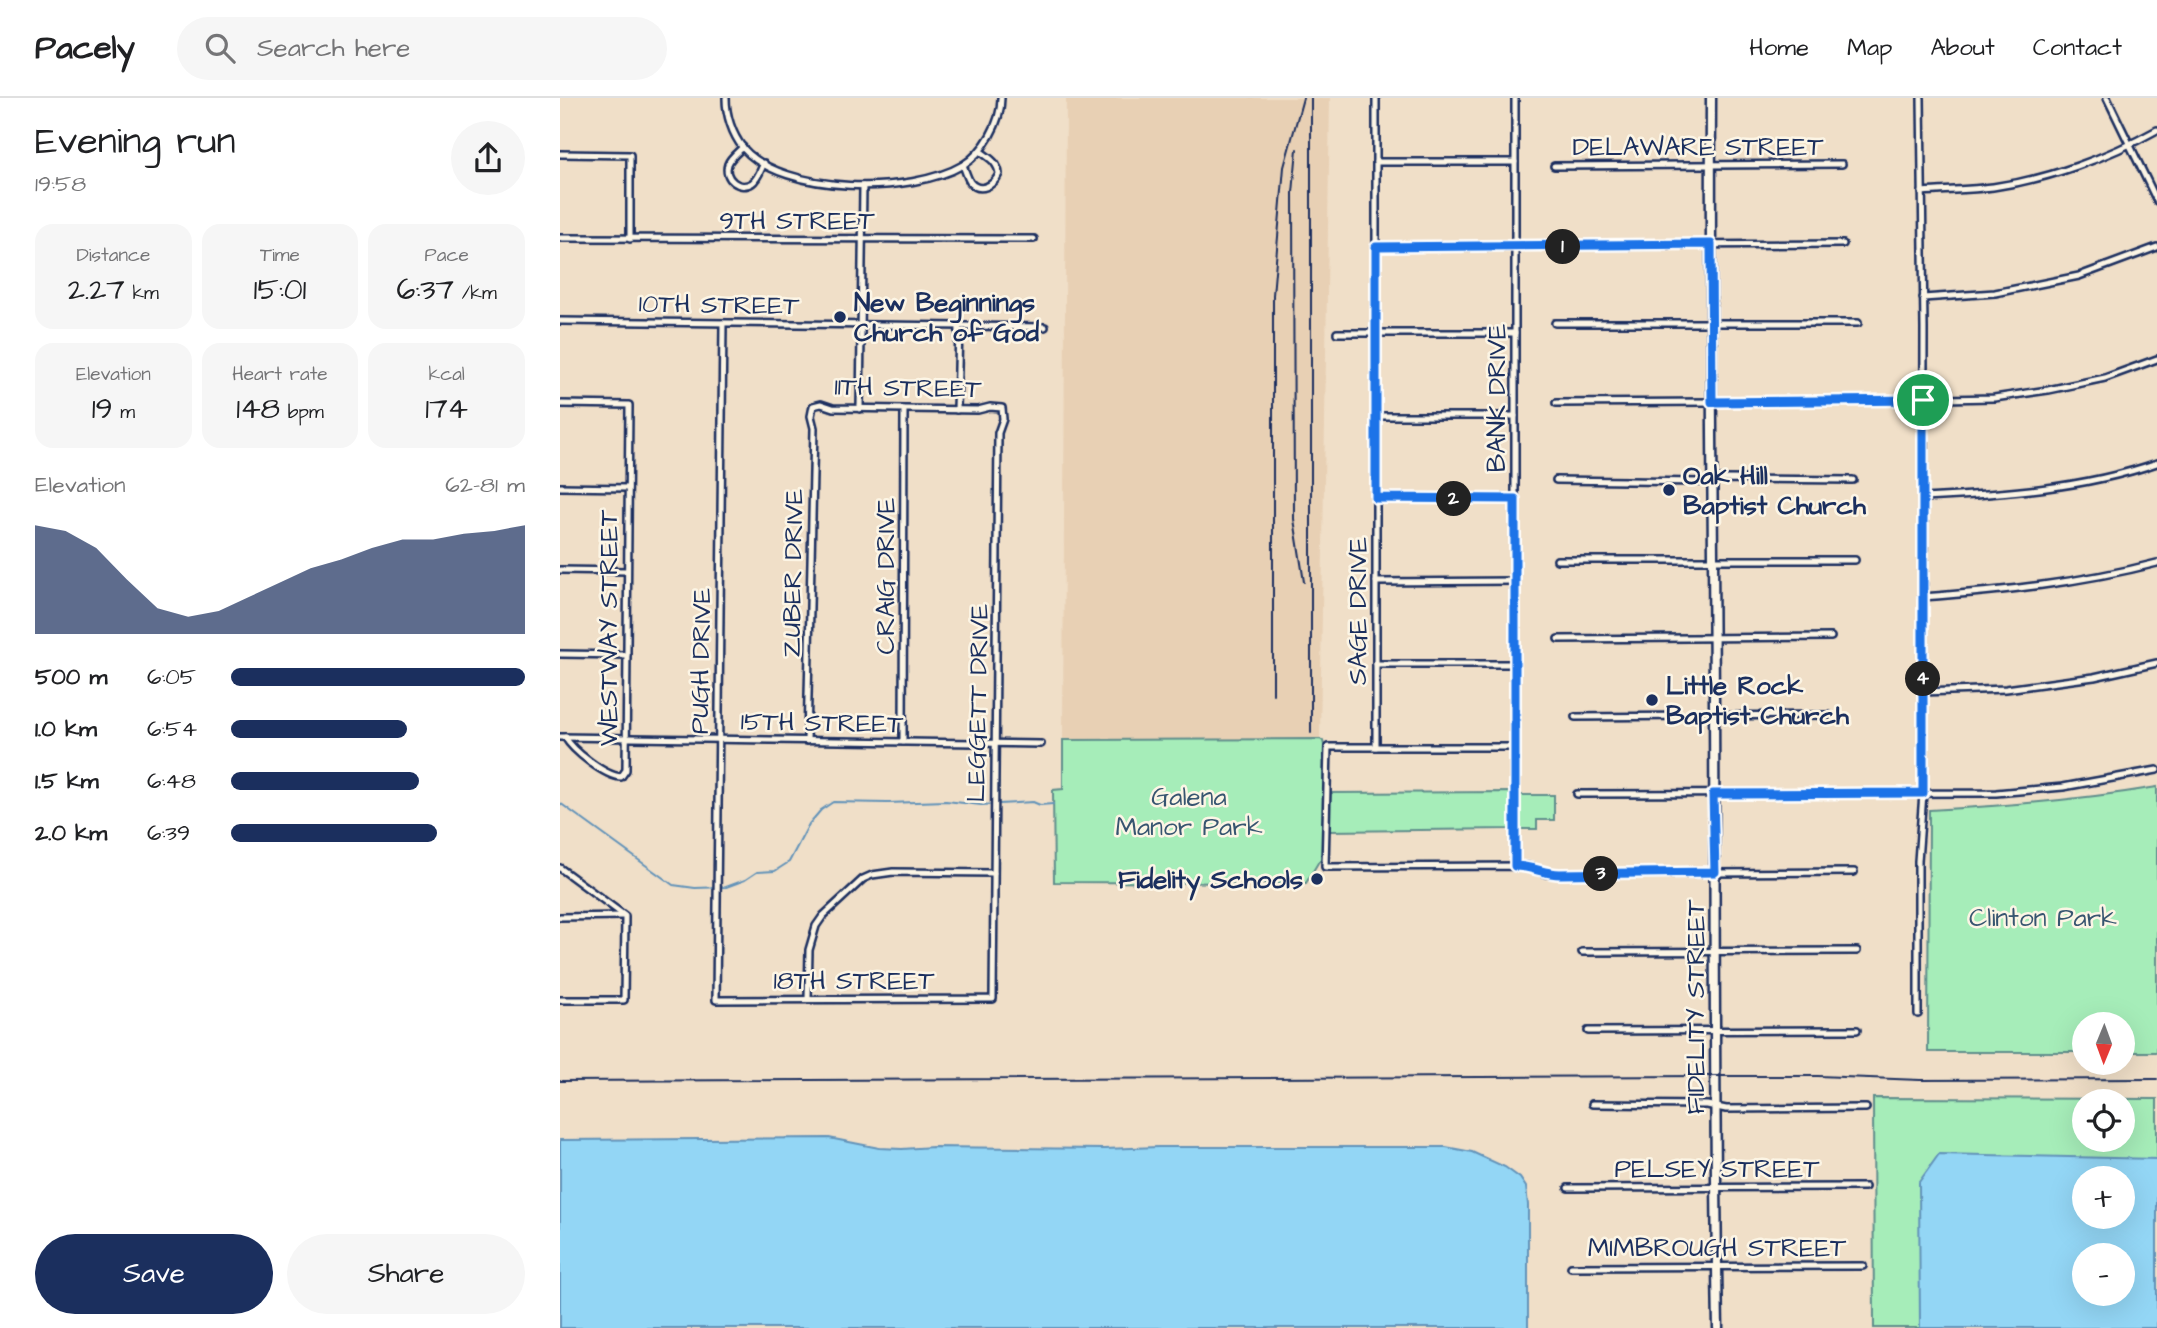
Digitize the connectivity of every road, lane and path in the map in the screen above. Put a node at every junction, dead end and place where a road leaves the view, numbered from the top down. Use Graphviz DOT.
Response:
graph roads {
  1 [pos="726,98"];
  2 [pos="1001,98"];
  3 [pos="1376,98"];
  4 [pos="1515,98"];
  5 [pos="1711,98"];
  6 [pos="1921,98"];
  7 [pos="2107,98"];
  8 [pos="2157,130"];
  9 [pos="2130,145"];
  10 [pos="743,148"];
  11 [pos="980,151"];
  12 [pos="560,154"];
  13 [pos="1376,162"];
  14 [pos="1515,162"];
  15 [pos="764,163"];
  16 [pos="1842,164"];
  17 [pos="962,165"];
  18 [pos="1554,166"];
  19 [pos="1710,166"];
  20 [pos="863,186"];
  21 [pos="1922,191"];
  22 [pos="2157,201"];
  23 [pos="560,238"];
  24 [pos="630,239"];
  25 [pos="862,239"];
  26 [pos="1034,239"];
  27 [pos="1711,244"];
  28 [pos="1843,244"];
  29 [pos="1376,247"];
  30 [pos="1515,247"];
  31 [pos="2157,247"];
  32 [pos="1923,298"];
  33 [pos="560,321"];
  34 [pos="723,323"];
  35 [pos="1555,323"];
  36 [pos="1711,323"];
  37 [pos="1858,323"];
  38 [pos="861,325"];
  39 [pos="959,326"];
  40 [pos="1045,327"];
  41 [pos="1376,332"];
  42 [pos="1337,333"];
  43 [pos="1515,333"];
  44 [pos="2157,359"];
  45 [pos="1923,400"];
  46 [pos="1712,402"];
  47 [pos="1556,403"];
  48 [pos="560,404"];
  49 [pos="813,406"];
  50 [pos="1002,408"];
  51 [pos="860,409"];
  52 [pos="905,409"];
  53 [pos="957,410"];
  54 [pos="1376,415"];
  55 [pos="1515,416"];
  56 [pos="2157,463"];
  57 [pos="1556,480"];
  58 [pos="1853,480"];
  59 [pos="1712,481"];
  60 [pos="560,487"];
  61 [pos="628,488"];
  62 [pos="1376,498"];
  63 [pos="1923,498"];
  64 [pos="1515,499"];
  65 [pos="1713,559"];
  66 [pos="1557,560"];
  67 [pos="1855,560"];
  68 [pos="2157,563"];
  69 [pos="560,570"];
  70 [pos="627,571"];
  71 [pos="1515,581"];
  72 [pos="1376,582"];
  73 [pos="1922,597"];
  74 [pos="1713,637"];
  75 [pos="1831,637"];
  76 [pos="1558,639"];
  77 [pos="560,654"];
  78 [pos="626,655"];
  79 [pos="2157,663"];
  80 [pos="1376,664"];
  81 [pos="1515,664"];
  82 [pos="1923,692"];
  83 [pos="1829,715"];
  84 [pos="1714,716"];
  85 [pos="1575,717"];
  86 [pos="562,737"];
  87 [pos="626,738"];
  88 [pos="719,739"];
  89 [pos="807,741"];
  90 [pos="904,742"];
  91 [pos="995,743"];
  92 [pos="1041,744"];
  93 [pos="1376,747"];
  94 [pos="1515,747"];
  95 [pos="2157,770"];
  96 [pos="1923,793"];
  97 [pos="1577,794"];
  98 [pos="1713,794"];
  99 [pos="1515,866"];
  100 [pos="560,868"];
  101 [pos="1715,872"];
  102 [pos="1854,872"];
  103 [pos="994,873"];
  104 [pos="625,916"];
  105 [pos="560,917"];
  106 [pos="1857,951"];
  107 [pos="1582,952"];
  108 [pos="1714,952"];
  109 [pos="808,999"];
  110 [pos="993,999"];
  111 [pos="560,1000"];
  112 [pos="716,1000"];
  113 [pos="1918,1013"];
  114 [pos="1857,1030"];
  115 [pos="1588,1031"];
  116 [pos="1714,1031"];
  117 [pos="1591,1104"];
  118 [pos="1717,1108"];
  119 [pos="1866,1108"];
  120 [pos="1716,1187"];
  121 [pos="1865,1187"];
  122 [pos="1568,1188"];
  123 [pos="1717,1266"];
  124 [pos="1863,1266"];
  125 [pos="1571,1267"];
  126 [pos="1718,1328"];
  1 -- 10 [label="street"];
  2 -- 11 [label="street"];
  3 -- 13 [label="street, SAGE DRIVE"];
  4 -- 14 [label="street, BANK DRIVE"];
  5 -- 19 [label="main road, FIDELITY STREET"];
  6 -- 21 [label="street"];
  7 -- 9 [label="street"];
  8 -- 9 [label="street"];
  9 -- 21 [label="street"];
  9 -- 22 [label="street"];
  10 -- 15 [label="street"];
  10 -- 15 [label="street"];
  11 -- 17 [label="street"];
  11 -- 17 [label="street"];
  12 -- 24 [label="street"];
  13 -- 14 [label="street"];
  13 -- 29 [label="street, SAGE DRIVE"];
  14 -- 30 [label="street, BANK DRIVE"];
  15 -- 20 [label="street"];
  16 -- 19 [label="street, DELAWARE STREET"];
  17 -- 20 [label="street"];
  18 -- 19 [label="street, DELAWARE STREET"];
  19 -- 27 [label="main road, FIDELITY STREET"];
  20 -- 25 [label="street"];
  21 -- 32 [label="street"];
  23 -- 24 [label="street, 9TH STREET"];
  24 -- 25 [label="street, 9TH STREET"];
  25 -- 26 [label="street, 9TH STREET"];
  25 -- 38 [label="street"];
  27 -- 28 [label="street"];
  27 -- 30 [label="street"];
  27 -- 36 [label="main road, FIDELITY STREET"];
  29 -- 30 [label="street"];
  29 -- 41 [label="street, SAGE DRIVE"];
  30 -- 43 [label="street, BANK DRIVE"];
  31 -- 32 [label="street"];
  32 -- 45 [label="street"];
  33 -- 34 [label="street, 10TH STREET"];
  34 -- 38 [label="street, 10TH STREET"];
  34 -- 88 [label="street, PUGH DRIVE"];
  35 -- 36 [label="street"];
  36 -- 37 [label="street"];
  36 -- 46 [label="main road, FIDELITY STREET"];
  38 -- 39 [label="street, 10TH STREET"];
  38 -- 51 [label="street"];
  39 -- 40 [label="street, 10TH STREET"];
  39 -- 53 [label="street"];
  41 -- 42 [label="street"];
  41 -- 43 [label="street"];
  41 -- 54 [label="street, SAGE DRIVE"];
  43 -- 55 [label="street, BANK DRIVE"];
  44 -- 45 [label="street"];
  45 -- 46 [label="street"];
  45 -- 63 [label="street"];
  46 -- 47 [label="street"];
  46 -- 59 [label="main road, FIDELITY STREET"];
  48 -- 61 [label="street, WESTWAY STREET"];
  49 -- 51 [label="street, 11TH STREET"];
  49 -- 89 [label="street, ZUBER DRIVE"];
  50 -- 53 [label="street, 11TH STREET"];
  50 -- 91 [label="street, LEGGETT DRIVE"];
  51 -- 52 [label="street, 11TH STREET"];
  52 -- 53 [label="street, 11TH STREET"];
  52 -- 90 [label="street, CRAIG DRIVE"];
  54 -- 55 [label="street"];
  54 -- 62 [label="street, SAGE DRIVE"];
  55 -- 64 [label="street, BANK DRIVE"];
  56 -- 63 [label="street"];
  57 -- 59 [label="street"];
  58 -- 59 [label="street"];
  59 -- 65 [label="main road, FIDELITY STREET"];
  60 -- 61 [label="street"];
  61 -- 70 [label="street, WESTWAY STREET"];
  62 -- 64 [label="street"];
  62 -- 72 [label="street, SAGE DRIVE"];
  63 -- 73 [label="street"];
  64 -- 71 [label="street, BANK DRIVE"];
  65 -- 66 [label="street"];
  65 -- 67 [label="street"];
  65 -- 74 [label="main road, FIDELITY STREET"];
  68 -- 73 [label="street"];
  69 -- 70 [label="street"];
  70 -- 78 [label="street, WESTWAY STREET"];
  71 -- 72 [label="street"];
  71 -- 81 [label="street, BANK DRIVE"];
  72 -- 80 [label="street, SAGE DRIVE"];
  73 -- 82 [label="street"];
  74 -- 75 [label="street"];
  74 -- 76 [label="street"];
  74 -- 84 [label="main road, FIDELITY STREET"];
  77 -- 78 [label="street"];
  78 -- 87 [label="street, WESTWAY STREET"];
  79 -- 82 [label="street"];
  80 -- 81 [label="street"];
  80 -- 93 [label="street, SAGE DRIVE"];
  81 -- 94 [label="street, BANK DRIVE"];
  82 -- 96 [label="street"];
  83 -- 84 [label="street"];
  84 -- 85 [label="street"];
  84 -- 98 [label="main road, FIDELITY STREET"];
  86 -- 87 [label="street, 15TH STREET"];
  86 -- 87 [label="street, WESTWAY STREET"];
  87 -- 88 [label="street, 15TH STREET"];
  88 -- 89 [label="street, 15TH STREET"];
  88 -- 112 [label="street, PUGH DRIVE"];
  89 -- 90 [label="street, 15TH STREET"];
  90 -- 91 [label="street, 15TH STREET"];
  91 -- 92 [label="street, 15TH STREET"];
  91 -- 103 [label="street, LEGGETT DRIVE"];
  93 -- 94 [label="street"];
  93 -- 99 [label="street"];
  94 -- 99 [label="street, BANK DRIVE"];
  95 -- 96 [label="street"];
  96 -- 98 [label="street"];
  96 -- 113 [label="street"];
  97 -- 98 [label="street"];
  98 -- 101 [label="main road, FIDELITY STREET"];
  99 -- 101 [label="street"];
  100 -- 104 [label="street"];
  101 -- 102 [label="street"];
  101 -- 108 [label="main road, FIDELITY STREET"];
  103 -- 109 [label="street"];
  103 -- 110 [label="street, LEGGETT DRIVE"];
  104 -- 105 [label="street"];
  104 -- 111 [label="street"];
  106 -- 108 [label="street"];
  107 -- 108 [label="street"];
  108 -- 116 [label="main road, FIDELITY STREET"];
  109 -- 110 [label="street, 18TH STREET"];
  109 -- 112 [label="street, 18TH STREET"];
  114 -- 116 [label="street"];
  115 -- 116 [label="street"];
  116 -- 118 [label="main road, FIDELITY STREET"];
  117 -- 118 [label="street"];
  118 -- 119 [label="street"];
  118 -- 120 [label="main road, FIDELITY STREET"];
  120 -- 121 [label="street, PELSEY STREET"];
  120 -- 122 [label="street, PELSEY STREET"];
  120 -- 123 [label="main road, FIDELITY STREET"];
  123 -- 124 [label="street, MIMBROUGH STREET"];
  123 -- 125 [label="street, MIMBROUGH STREET"];
  123 -- 126 [label="main road, FIDELITY STREET"];
}
